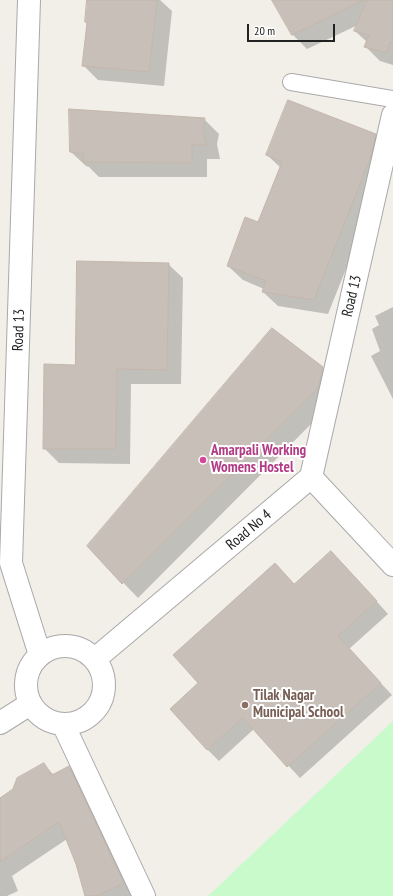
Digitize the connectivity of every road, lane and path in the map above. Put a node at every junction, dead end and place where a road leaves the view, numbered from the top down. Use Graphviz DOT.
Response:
graph roads {
  1 [pos="29,0"];
  2 [pos="291,82"];
  3 [pos="393,99"];
  4 [pos="393,114"];
  5 [pos="311,477"];
  6 [pos="393,565"];
  7 [pos="40,655"];
  8 [pos="94,660"];
  9 [pos="30,704"];
  10 [pos="0,723"];
  11 [pos="63,724"];
  12 [pos="144,896"];
  1 -- 7 [label="street, Road 13"];
  2 -- 3 [label="lane"];
  4 -- 5 [label="street, Road 13"];
  5 -- 6 [label="street"];
  5 -- 8 [label="street, Road No 4"];
  7 -- 8 [label="street"];
  7 -- 9 [label="street"];
  8 -- 11 [label="street"];
  9 -- 10 [label="street"];
  9 -- 11 [label="street"];
  11 -- 12 [label="street"];
}
